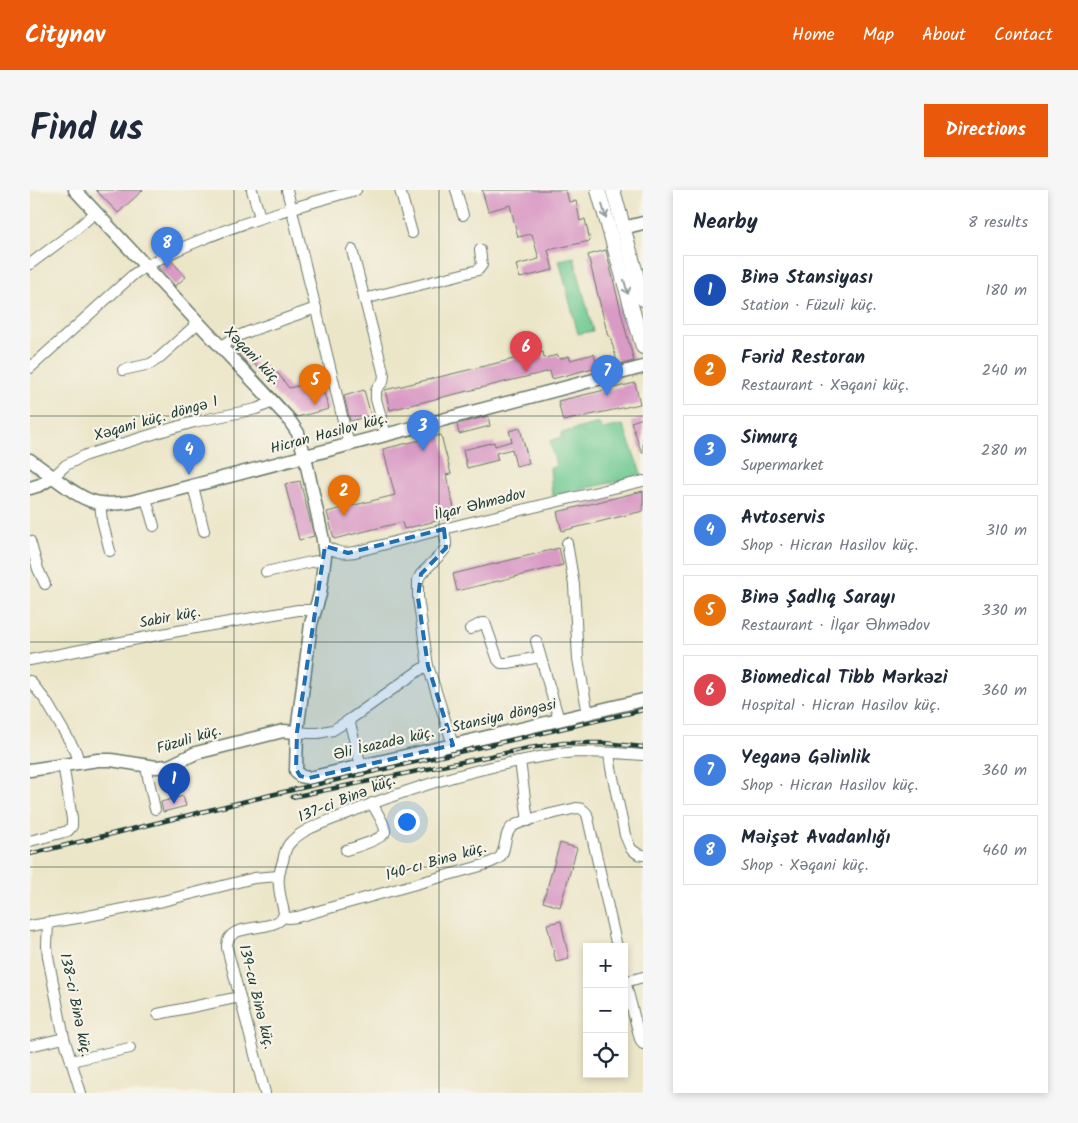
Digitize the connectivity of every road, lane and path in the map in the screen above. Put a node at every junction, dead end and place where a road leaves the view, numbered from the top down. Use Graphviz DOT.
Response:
graph roads {
  1 [pos="75,190"];
  2 [pos="252,190"];
  3 [pos="287,190"];
  4 [pos="356,190"];
  5 [pos="400,190"];
  6 [pos="456,190"];
  7 [pos="598,190"];
  8 [pos="613,190"];
  9 [pos="292,208"];
  10 [pos="96,212"];
  11 [pos="463,215"];
  12 [pos="260,217"];
  13 [pos="643,223"];
  14 [pos="412,233"];
  15 [pos="618,234"];
  16 [pos="352,250"];
  17 [pos="480,250"];
  18 [pos="30,264"];
  19 [pos="146,266"];
  20 [pos="364,299"];
  21 [pos="643,299"];
  22 [pos="316,308"];
  23 [pos="198,322"];
  24 [pos="221,347"];
  25 [pos="643,347"];
  26 [pos="643,367"];
  27 [pos="30,368"];
  28 [pos="123,370"];
  29 [pos="273,402"];
  30 [pos="386,436"];
  31 [pos="349,445"];
  32 [pos="305,457"];
  33 [pos="30,460"];
  34 [pos="53,477"];
  35 [pos="643,481"];
  36 [pos="193,486"];
  37 [pos="30,488"];
  38 [pos="146,499"];
  39 [pos="100,504"];
  40 [pos="154,526"];
  41 [pos="444,529"];
  42 [pos="204,532"];
  43 [pos="30,541"];
  44 [pos="567,543"];
  45 [pos="324,546"];
  46 [pos="110,551"];
  47 [pos="325,560"];
  48 [pos="266,572"];
  49 [pos="45,584"];
  50 [pos="316,610"];
  51 [pos="470,629"];
  52 [pos="536,641"];
  53 [pos="540,657"];
  54 [pos="30,660"];
  55 [pos="428,666"];
  56 [pos="30,680"];
  57 [pos="643,700"];
  58 [pos="588,714"];
  59 [pos="349,720"];
  60 [pos="559,720"];
  61 [pos="297,732"];
  62 [pos="453,745"];
  63 [pos="609,753"];
  64 [pos="643,755"];
  65 [pos="520,761"];
  66 [pos="79,763"];
  67 [pos="63,764"];
  68 [pos="146,766"];
  69 [pos="361,766"];
  70 [pos="30,770"];
  71 [pos="372,803"];
  72 [pos="155,809"];
  73 [pos="528,821"];
  74 [pos="30,841"];
  75 [pos="346,850"];
  76 [pos="643,855"];
  77 [pos="279,876"];
  78 [pos="283,917"];
  79 [pos="48,922"];
  80 [pos="30,926"];
  81 [pos="616,943"];
  82 [pos="643,977"];
  83 [pos="628,979"];
  84 [pos="627,988"];
  85 [pos="240,996"];
  86 [pos="158,1014"];
  87 [pos="64,1038"];
  88 [pos="643,1044"];
  89 [pos="30,1046"];
  90 [pos="130,1048"];
  91 [pos="71,1061"];
  92 [pos="262,1092"];
  93 [pos="81,1093"];
  1 -- 10 [label="street, Xəqani küç."];
  2 -- 12 [label="street"];
  3 -- 9 [label="street"];
  4 -- 9 [label="street"];
  5 -- 14 [label="street"];
  6 -- 11 [label="street"];
  7 -- 15 [label="main road, one-way"];
  8 -- 15 [label="main road"];
  9 -- 12 [label="street"];
  9 -- 22 [label="street"];
  10 -- 18 [label="street"];
  10 -- 19 [label="street, Xəqani küç."];
  12 -- 19 [label="street"];
  13 -- 15 [label="street"];
  15 -- 21 [label="main road"];
  15 -- 25 [label="main road, one-way"];
  16 -- 20 [label="street"];
  17 -- 20 [label="street"];
  19 -- 23 [label="street, Xəqani küç."];
  19 -- 27 [label="street"];
  20 -- 30 [label="street"];
  22 -- 24 [label="street"];
  22 -- 31 [label="street"];
  23 -- 24 [label="street, Xəqani küç."];
  23 -- 28 [label="street"];
  24 -- 29 [label="street, Xəqani küç."];
  26 -- 30 [label="street, Hicran Hasilov küç."];
  29 -- 32 [label="street, Xəqani küç."];
  29 -- 34 [label="street, Xəqani küç. döngə 1"];
  30 -- 31 [label="street, Hicran Hasilov küç."];
  31 -- 32 [label="street, Hicran Hasilov küç."];
  32 -- 36 [label="street, Hicran Hasilov küç."];
  32 -- 45 [label="street, Xəqani küç."];
  33 -- 34 [label="street, Hicran Hasilov küç."];
  34 -- 37 [label="street"];
  34 -- 39 [label="street, Hicran Hasilov küç."];
  35 -- 41 [label="street, İlqar Əhmədov"];
  36 -- 38 [label="street, Hicran Hasilov küç."];
  36 -- 42 [label="street"];
  38 -- 39 [label="street, Hicran Hasilov küç."];
  38 -- 40 [label="street"];
  39 -- 46 [label="street"];
  41 -- 45 [label="street, İlqar Əhmədov"];
  41 -- 55 [label="street"];
  43 -- 49 [label="street"];
  44 -- 58 [label="street"];
  45 -- 47 [label="street, Xəqani küç."];
  47 -- 48 [label="street"];
  47 -- 50 [label="street, Xəqani küç."];
  50 -- 54 [label="street, Sabir küç."];
  50 -- 61 [label="street, Xəqani küç."];
  51 -- 53 [label="street"];
  52 -- 53 [label="street"];
  53 -- 60 [label="street"];
  55 -- 59 [label="street"];
  55 -- 62 [label="street"];
  56 -- 66 [label="street"];
  57 -- 58 [label="street, Əli İsazadə küç. - Stansiya döngəsi"];
  58 -- 60 [label="street, Əli İsazadə küç. - Stansiya döngəsi"];
  59 -- 61 [label="street"];
  59 -- 69 [label="street"];
  60 -- 62 [label="street, Əli İsazadə küç. - Stansiya döngəsi"];
  61 -- 68 [label="street, Füzuli küç."];
  61 -- 69 [label="street, Əli İsazadə küç. - Stansiya döngəsi"];
  62 -- 69 [label="street, Əli İsazadə küç. - Stansiya döngəsi"];
  63 -- 64 [label="street, 137-ci Binə küç."];
  63 -- 65 [label="street, 137-ci Binə küç."];
  63 -- 76 [label="street"];
  65 -- 71 [label="street, 137-ci Binə küç."];
  65 -- 73 [label="street"];
  66 -- 67 [label="street, Füzuli küç."];
  66 -- 68 [label="street, Füzuli küç."];
  67 -- 70 [label="street, Füzuli küç."];
  67 -- 74 [label="street"];
  68 -- 72 [label="street"];
  71 -- 75 [label="street"];
  71 -- 77 [label="street, 137-ci Binə küç."];
  73 -- 78 [label="street, 140-cı Binə küç."];
  73 -- 81 [label="street, 140-cı Binə küç."];
  77 -- 78 [label="street"];
  77 -- 79 [label="street"];
  78 -- 85 [label="street, 139-cu Binə küç."];
  79 -- 80 [label="street"];
  79 -- 87 [label="street, 138-ci Binə küç."];
  82 -- 83 [label="street"];
  84 -- 88 [label="street"];
  85 -- 86 [label="street"];
  85 -- 92 [label="street, 139-cu Binə küç."];
  87 -- 89 [label="street"];
  87 -- 91 [label="street, 138-ci Binə küç."];
  90 -- 91 [label="street"];
  91 -- 93 [label="street, 138-ci Binə küç."];
}
